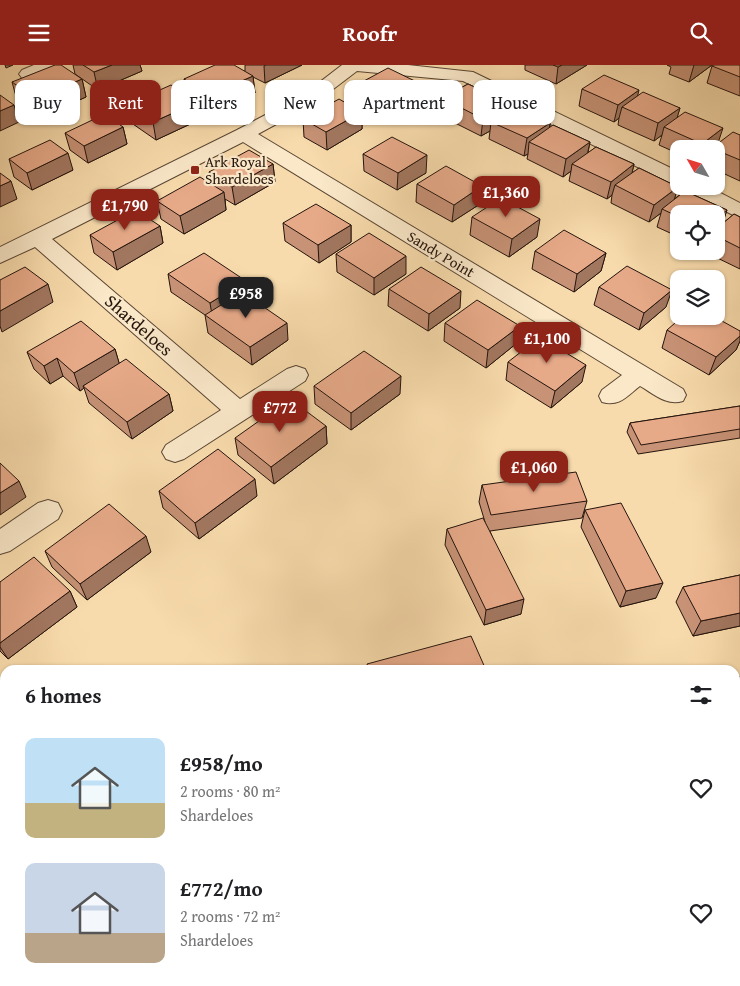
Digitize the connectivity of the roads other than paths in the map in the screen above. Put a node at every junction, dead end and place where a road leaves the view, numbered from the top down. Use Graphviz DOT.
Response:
graph roads {
  1 [pos="49,65"];
  2 [pos="353,65"];
  3 [pos="486,65"];
  4 [pos="28,73"];
  5 [pos="467,76"];
  6 [pos="244,134"];
  7 [pos="670,176"];
  8 [pos="709,195"];
  9 [pos="740,211"];
  10 [pos="38,238"];
  11 [pos="0,256"];
  12 [pos="638,374"];
  13 [pos="296,375"];
  14 [pos="610,395"];
  15 [pos="674,395"];
  16 [pos="240,411"];
  17 [pos="175,453"];
  18 [pos="48,511"];
  19 [pos="0,543"];
  1 -- 4 [label="street"];
  2 -- 5 [label="street"];
  2 -- 6 [label="street"];
  3 -- 5 [label="street"];
  5 -- 7 [label="street"];
  6 -- 10 [label="street"];
  6 -- 12 [label="street, Sandy Point"];
  8 -- 9 [label="street"];
  10 -- 11 [label="street"];
  10 -- 16 [label="street, Shardeloes"];
  12 -- 14 [label="street"];
  12 -- 15 [label="street, Sandy Point"];
  13 -- 16 [label="street"];
  16 -- 17 [label="street"];
  18 -- 19 [label="street"];
}
